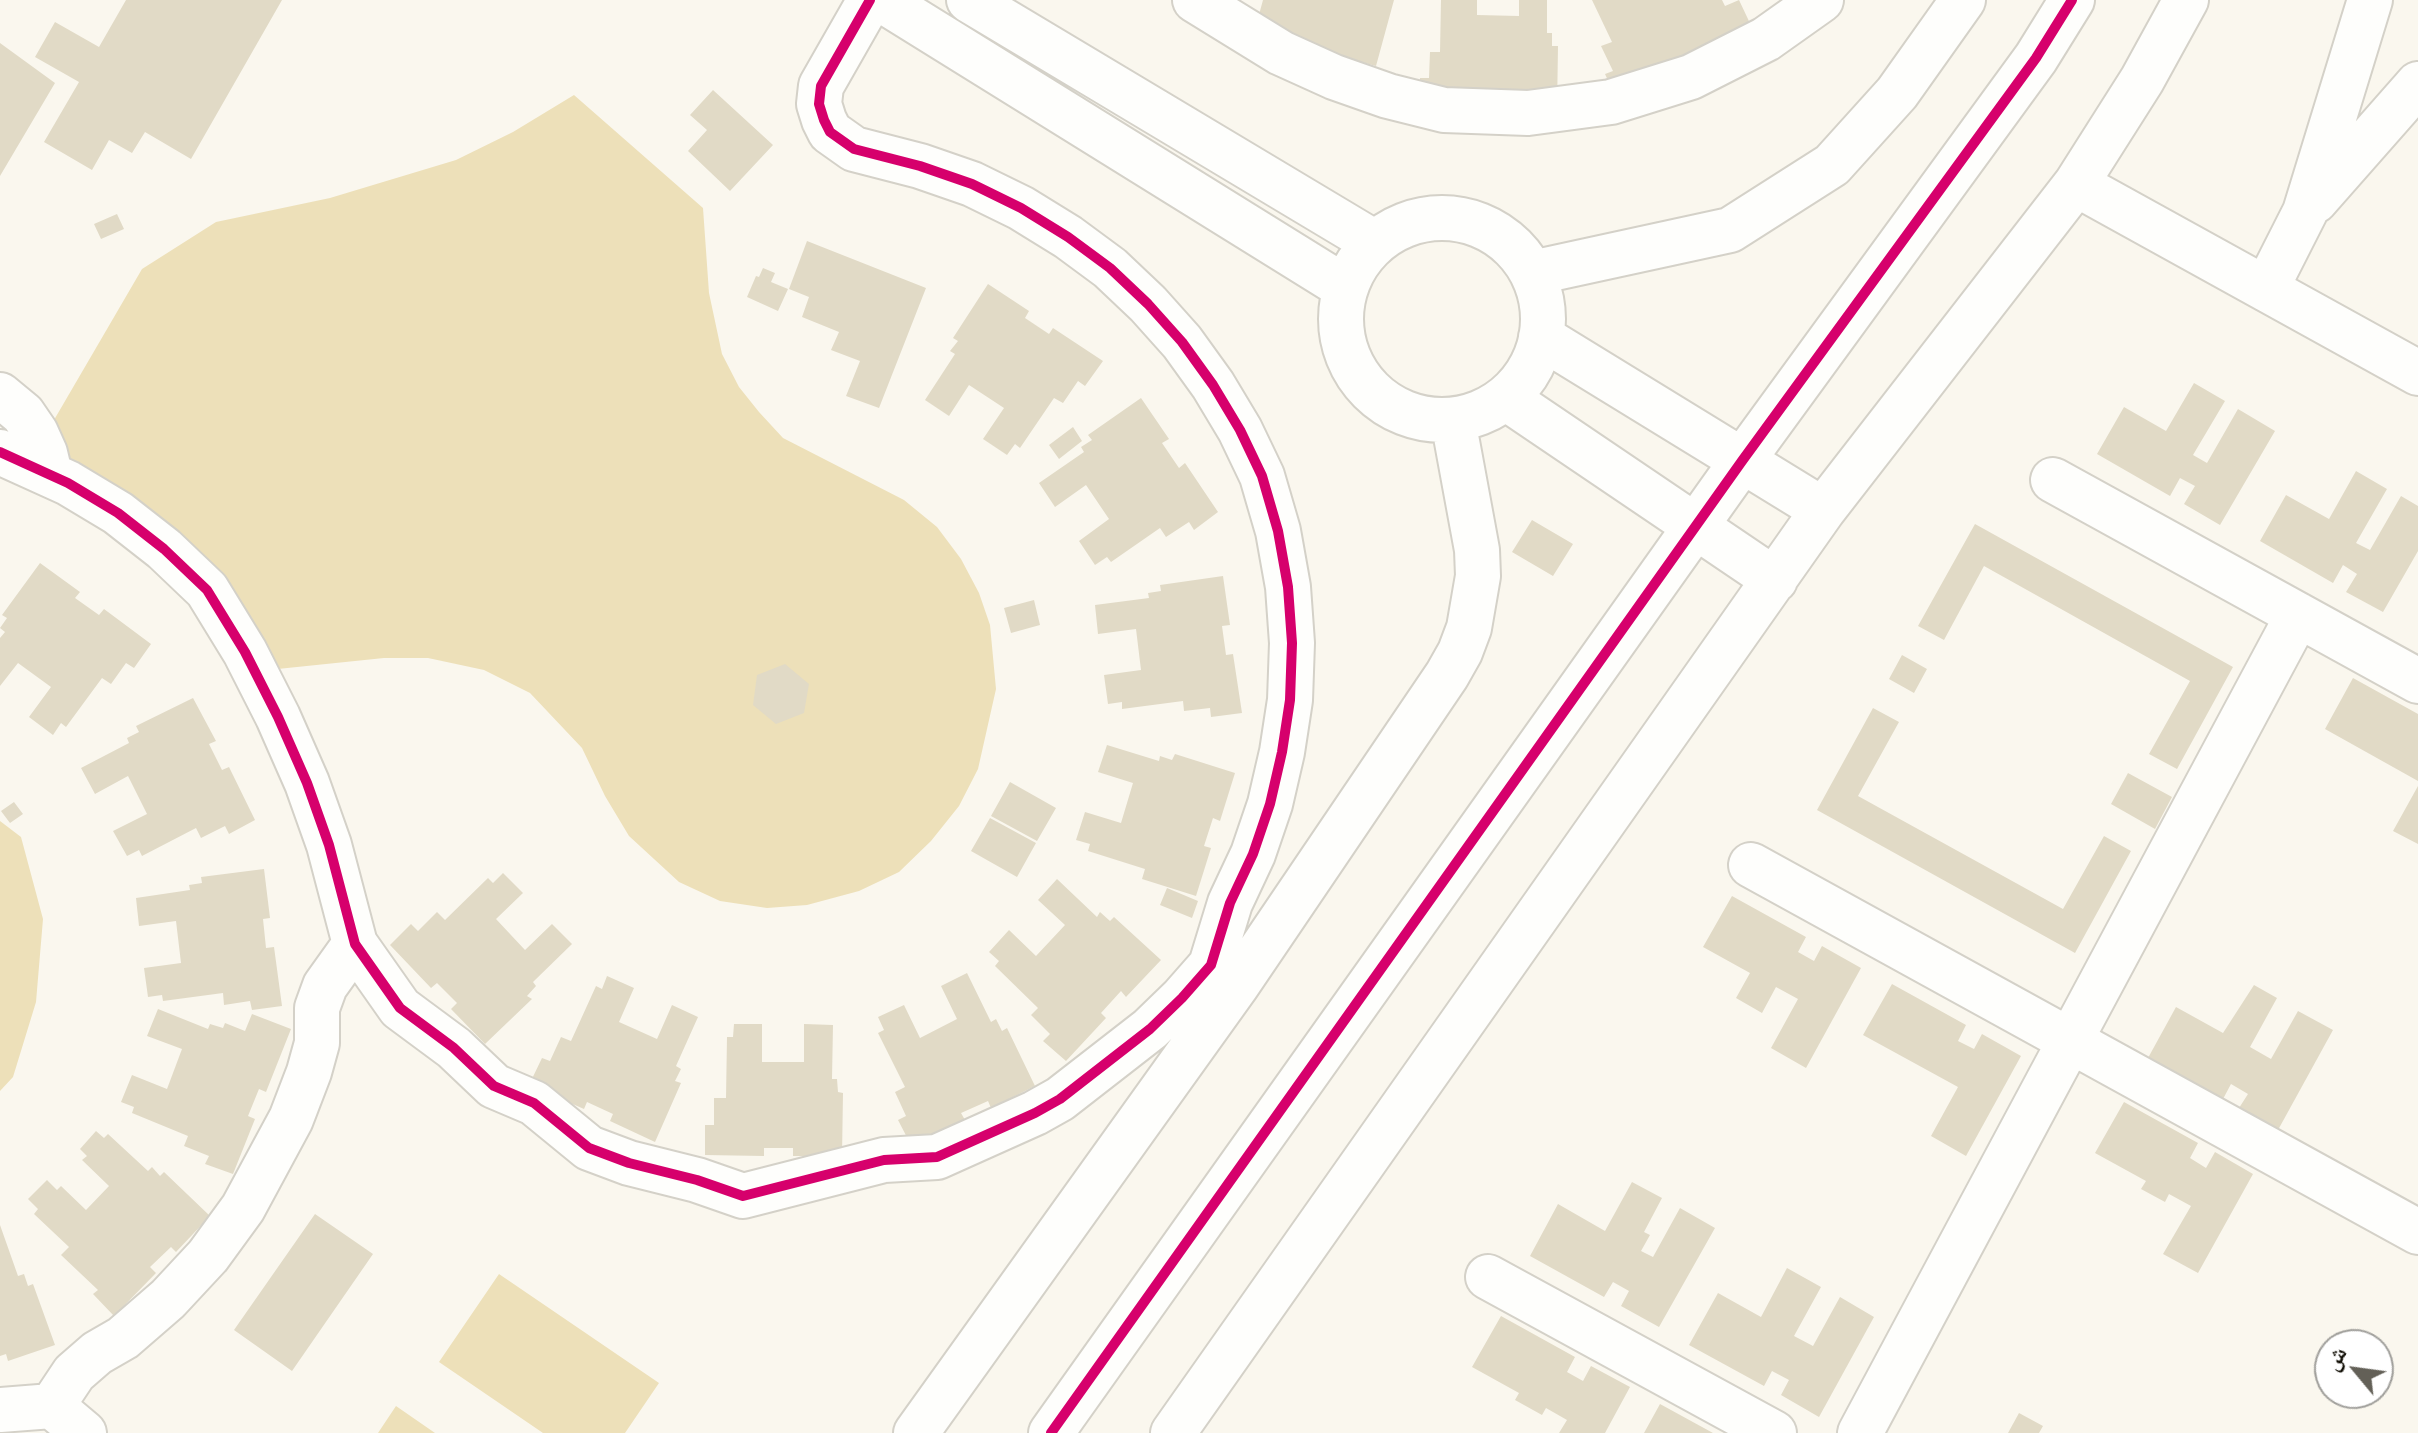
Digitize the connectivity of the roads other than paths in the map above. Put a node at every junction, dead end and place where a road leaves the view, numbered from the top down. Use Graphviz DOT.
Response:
graph roads {
  1 [pos="870,0"];
  2 [pos="882,0"];
  3 [pos="969,0"];
  4 [pos="1195,0"];
  5 [pos="1821,0"];
  6 [pos="1963,0"];
  7 [pos="2072,0"];
  8 [pos="2186,0"];
  9 [pos="2370,0"];
  10 [pos="2418,84"];
  11 [pos="2076,184"];
  12 [pos="2305,212"];
  13 [pos="1375,243"];
  14 [pos="1532,273"];
  15 [pos="1346,288"];
  16 [pos="2266,289"];
  17 [pos="1541,337"];
  18 [pos="2418,373"];
  19 [pos="0,395"];
  20 [pos="1506,398"];
  21 [pos="1453,420"];
  22 [pos="0,452"];
  23 [pos="1742,461"];
  24 [pos="50,474"];
  25 [pos="2053,480"];
  26 [pos="1823,510"];
  27 [pos="1697,526"];
  28 [pos="1775,580"];
  29 [pos="2298,615"];
  30 [pos="2418,681"];
  31 [pos="1751,865"];
  32 [pos="355,944"];
  33 [pos="1224,975"];
  34 [pos="2070,1040"];
  35 [pos="2418,1232"];
  36 [pos="1488,1277"];
  37 [pos="0,1410"];
  38 [pos="68,1420"];
  39 [pos="916,1433"];
  40 [pos="1051,1433"];
  41 [pos="1173,1433"];
  42 [pos="1774,1433"];
  43 [pos="1860,1433"];
  1 -- 33 [label="street"];
  2 -- 15 [label="street"];
  3 -- 13 [label="street"];
  4 -- 5 [label="street"];
  6 -- 14 [label="street"];
  7 -- 23 [label="street"];
  8 -- 11 [label="street"];
  9 -- 12 [label="street"];
  10 -- 12 [label="street"];
  11 -- 16 [label="street"];
  11 -- 26 [label="street"];
  12 -- 16 [label="street"];
  13 -- 14 [label="street"];
  13 -- 15 [label="street"];
  14 -- 17 [label="street"];
  15 -- 21 [label="street"];
  16 -- 18 [label="street"];
  17 -- 20 [label="street"];
  17 -- 23 [label="street"];
  19 -- 24 [label="street"];
  20 -- 21 [label="street"];
  20 -- 27 [label="street"];
  21 -- 33 [label="street"];
  22 -- 24 [label="street"];
  23 -- 26 [label="street"];
  23 -- 27 [label="street"];
  24 -- 32 [label="street"];
  25 -- 29 [label="street"];
  26 -- 28 [label="street"];
  27 -- 28 [label="street"];
  27 -- 40 [label="street"];
  28 -- 41 [label="street"];
  29 -- 30 [label="street"];
  29 -- 34 [label="street"];
  31 -- 34 [label="street"];
  32 -- 33 [label="street"];
  32 -- 38 [label="street"];
  33 -- 39 [label="street"];
  34 -- 35 [label="street"];
  34 -- 43 [label="street"];
  36 -- 42 [label="street"];
  37 -- 38 [label="street"];
}
